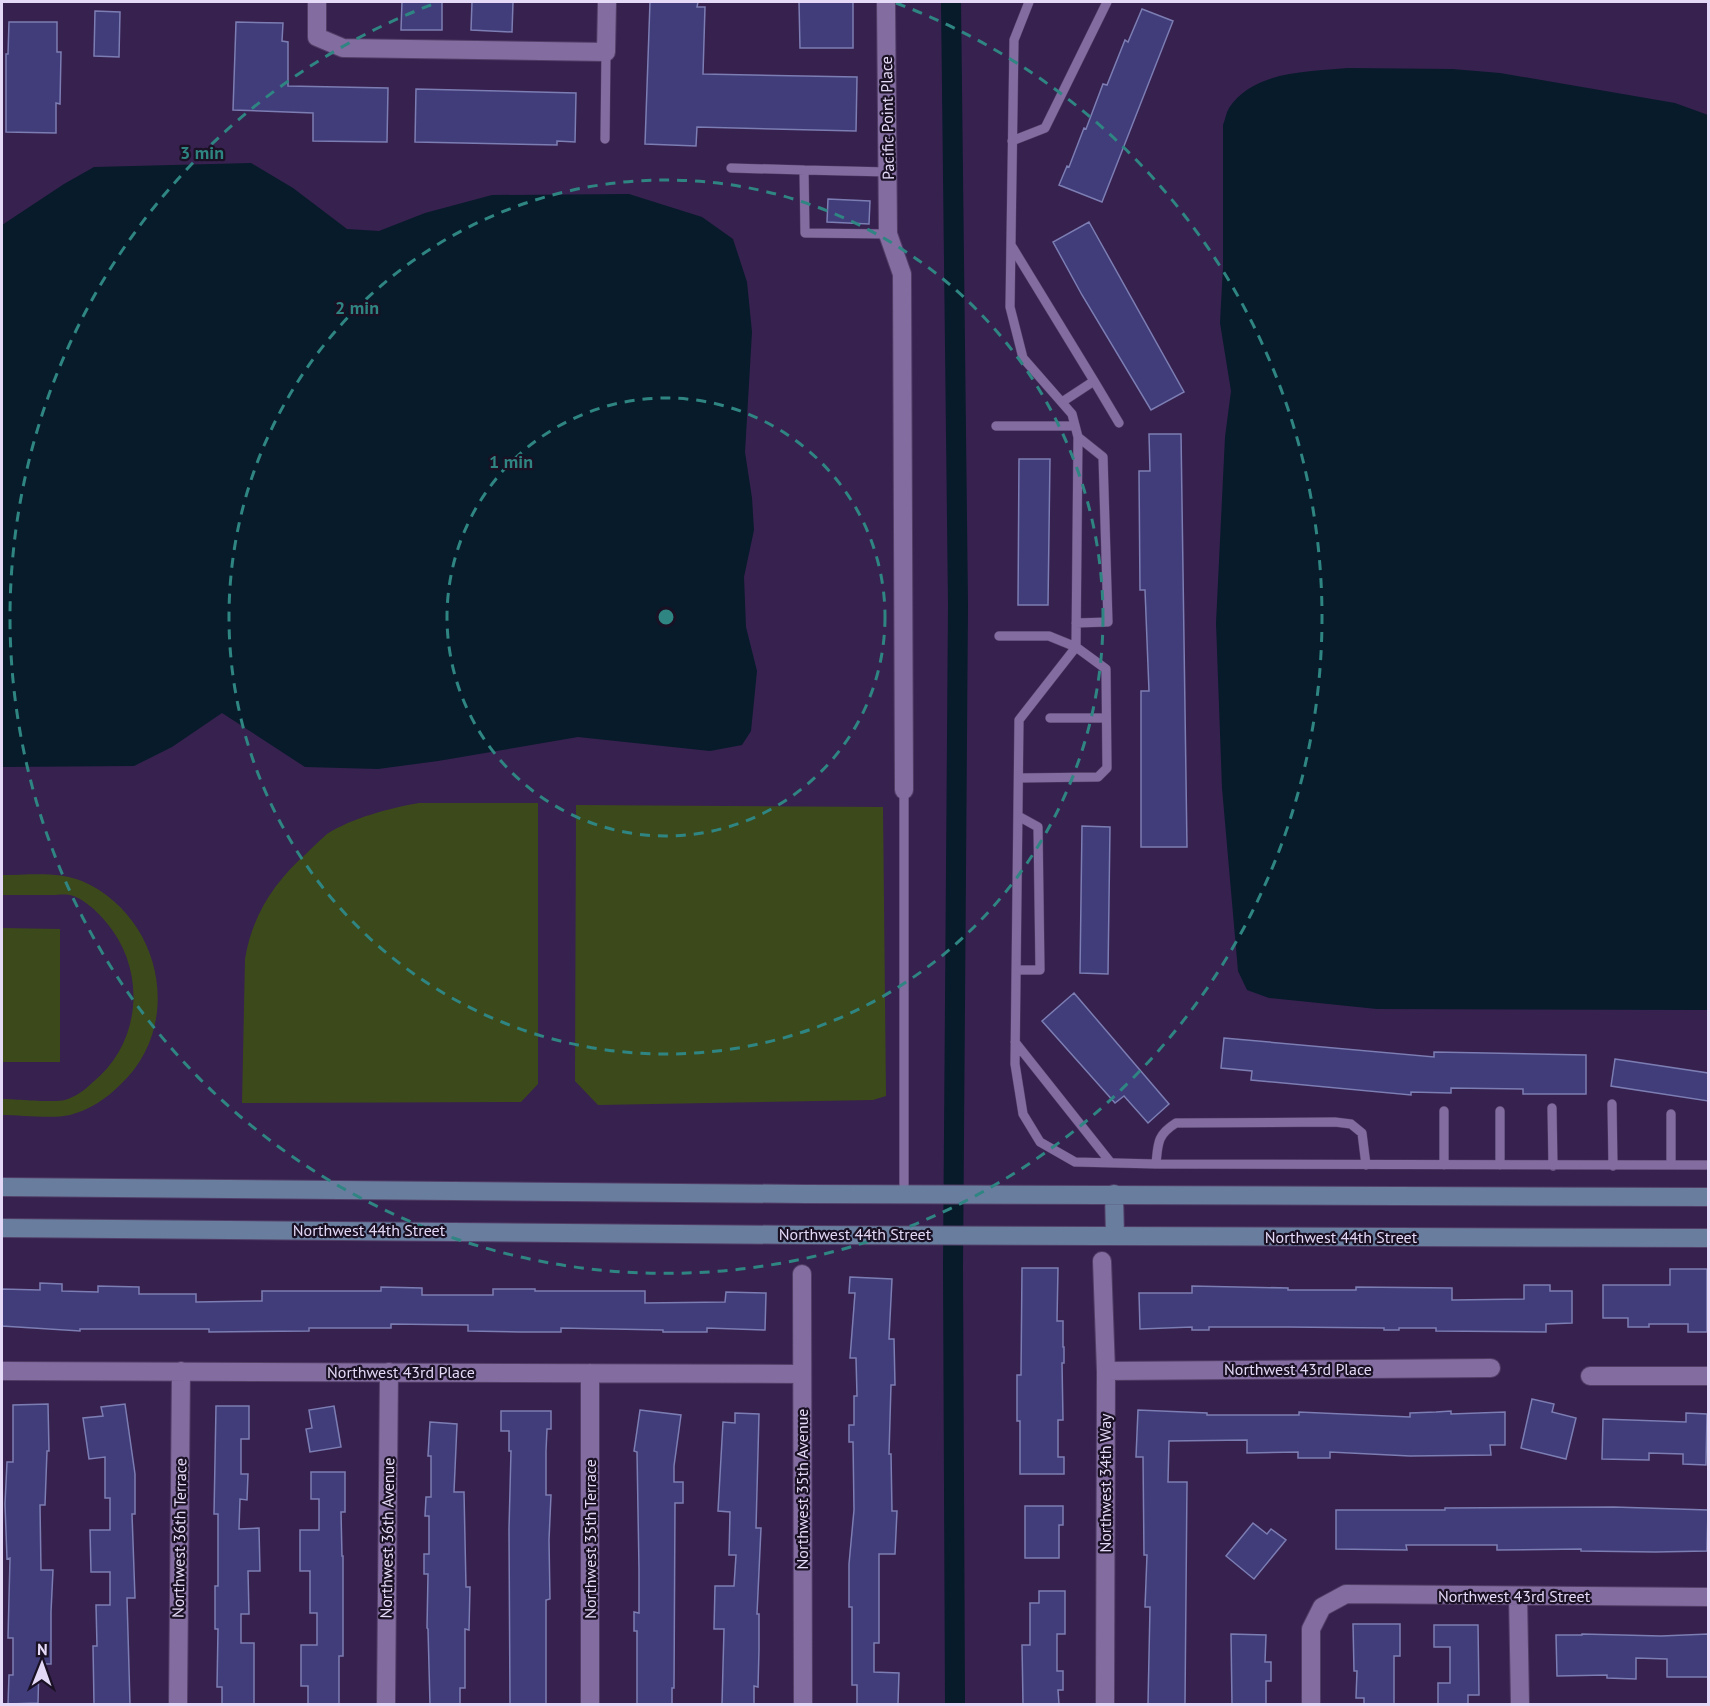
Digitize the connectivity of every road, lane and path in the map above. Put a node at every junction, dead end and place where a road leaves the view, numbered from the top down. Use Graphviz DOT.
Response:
graph roads {
  1 [pos="317,2"];
  2 [pos="607,2"];
  3 [pos="886,2"];
  4 [pos="1029,2"];
  5 [pos="1107,2"];
  6 [pos="606,52"];
  7 [pos="605,139"];
  8 [pos="1012,141"];
  9 [pos="731,168"];
  10 [pos="804,170"];
  11 [pos="888,172"];
  12 [pos="888,234"];
  13 [pos="1011,244"];
  14 [pos="1094,381"];
  15 [pos="1062,402"];
  16 [pos="1119,423"];
  17 [pos="996,426"];
  18 [pos="1075,426"];
  19 [pos="1078,437"];
  20 [pos="1076,622"];
  21 [pos="999,636"];
  22 [pos="1076,647"];
  23 [pos="1050,718"];
  24 [pos="1106,718"];
  25 [pos="1019,778"];
  26 [pos="904,790"];
  27 [pos="1018,816"];
  28 [pos="1016,970"];
  29 [pos="1015,1042"];
  30 [pos="1612,1104"];
  31 [pos="1552,1108"];
  32 [pos="1444,1111"];
  33 [pos="1500,1111"];
  34 [pos="1671,1114"];
  35 [pos="1111,1163"];
  36 [pos="1156,1164"];
  37 [pos="1366,1165"];
  38 [pos="1444,1165"];
  39 [pos="1500,1165"];
  40 [pos="1671,1165"];
  41 [pos="1708,1165"];
  42 [pos="1553,1166"];
  43 [pos="1613,1166"];
  44 [pos="2,1187"];
  45 [pos="904,1193"];
  46 [pos="1114,1194"];
  47 [pos="1708,1197"];
  48 [pos="2,1228"];
  49 [pos="1115,1236"];
  50 [pos="1708,1238"];
  51 [pos="1102,1261"];
  52 [pos="802,1274"];
  53 [pos="1491,1368"];
  54 [pos="2,1371"];
  55 [pos="181,1371"];
  56 [pos="1106,1371"];
  57 [pos="389,1372"];
  58 [pos="590,1373"];
  59 [pos="801,1374"];
  60 [pos="1590,1376"];
  61 [pos="1708,1376"];
  62 [pos="1518,1596"];
  63 [pos="1708,1597"];
  64 [pos="178,1704"];
  65 [pos="386,1704"];
  66 [pos="590,1704"];
  67 [pos="803,1704"];
  68 [pos="1105,1704"];
  69 [pos="1311,1704"];
  70 [pos="1520,1704"];
  1 -- 6 [label="street"];
  2 -- 6 [label="street"];
  3 -- 11 [label="street, Pacific Point Place"];
  4 -- 8 [label="lane"];
  5 -- 8 [label="lane"];
  6 -- 7 [label="lane"];
  8 -- 13 [label="lane"];
  9 -- 10 [label="lane"];
  10 -- 11 [label="lane"];
  10 -- 12 [label="lane"];
  11 -- 12 [label="street, Pacific Point Place"];
  12 -- 26 [label="street, Pacific Point Place"];
  13 -- 14 [label="lane"];
  13 -- 15 [label="lane"];
  14 -- 15 [label="lane"];
  14 -- 16 [label="lane"];
  15 -- 18 [label="lane"];
  17 -- 18 [label="lane"];
  18 -- 19 [label="lane"];
  19 -- 20 [label="lane"];
  19 -- 20 [label="lane"];
  20 -- 22 [label="lane"];
  21 -- 22 [label="lane"];
  22 -- 24 [label="lane"];
  22 -- 25 [label="lane"];
  23 -- 24 [label="lane"];
  24 -- 25 [label="lane"];
  25 -- 27 [label="lane"];
  26 -- 45 [label="lane"];
  27 -- 28 [label="lane"];
  27 -- 28 [label="lane"];
  28 -- 29 [label="lane"];
  29 -- 35 [label="lane"];
  29 -- 35 [label="lane"];
  30 -- 43 [label="lane"];
  31 -- 42 [label="lane"];
  32 -- 38 [label="lane"];
  33 -- 39 [label="lane"];
  34 -- 40 [label="lane"];
  35 -- 36 [label="lane"];
  36 -- 37 [label="lane"];
  36 -- 37 [label="lane"];
  37 -- 38 [label="lane"];
  38 -- 39 [label="lane"];
  39 -- 42 [label="lane"];
  40 -- 41 [label="lane"];
  40 -- 43 [label="lane"];
  42 -- 43 [label="lane"];
  44 -- 45 [label="street"];
  45 -- 46 [label="street"];
  46 -- 47 [label="street"];
  46 -- 49 [label="street"];
  48 -- 49 [label="street, Northwest 44th Street"];
  49 -- 50 [label="street, Northwest 44th Street"];
  51 -- 56 [label="street, Northwest 34th Way"];
  52 -- 59 [label="street, Northwest 35th Avenue"];
  53 -- 56 [label="street, Northwest 43rd Place"];
  54 -- 55 [label="street, Northwest 43rd Place"];
  55 -- 57 [label="street, Northwest 43rd Place"];
  55 -- 64 [label="street, Northwest 36th Terrace"];
  56 -- 68 [label="street, Northwest 34th Way"];
  57 -- 58 [label="street, Northwest 43rd Place"];
  57 -- 65 [label="street, Northwest 36th Avenue"];
  58 -- 59 [label="street, Northwest 43rd Place"];
  58 -- 66 [label="street, Northwest 35th Terrace"];
  59 -- 67 [label="street, Northwest 35th Avenue"];
  60 -- 61 [label="street"];
  62 -- 63 [label="street, Northwest 43rd Street"];
  62 -- 69 [label="street, Northwest 43rd Street"];
  62 -- 70 [label="street"];
}
